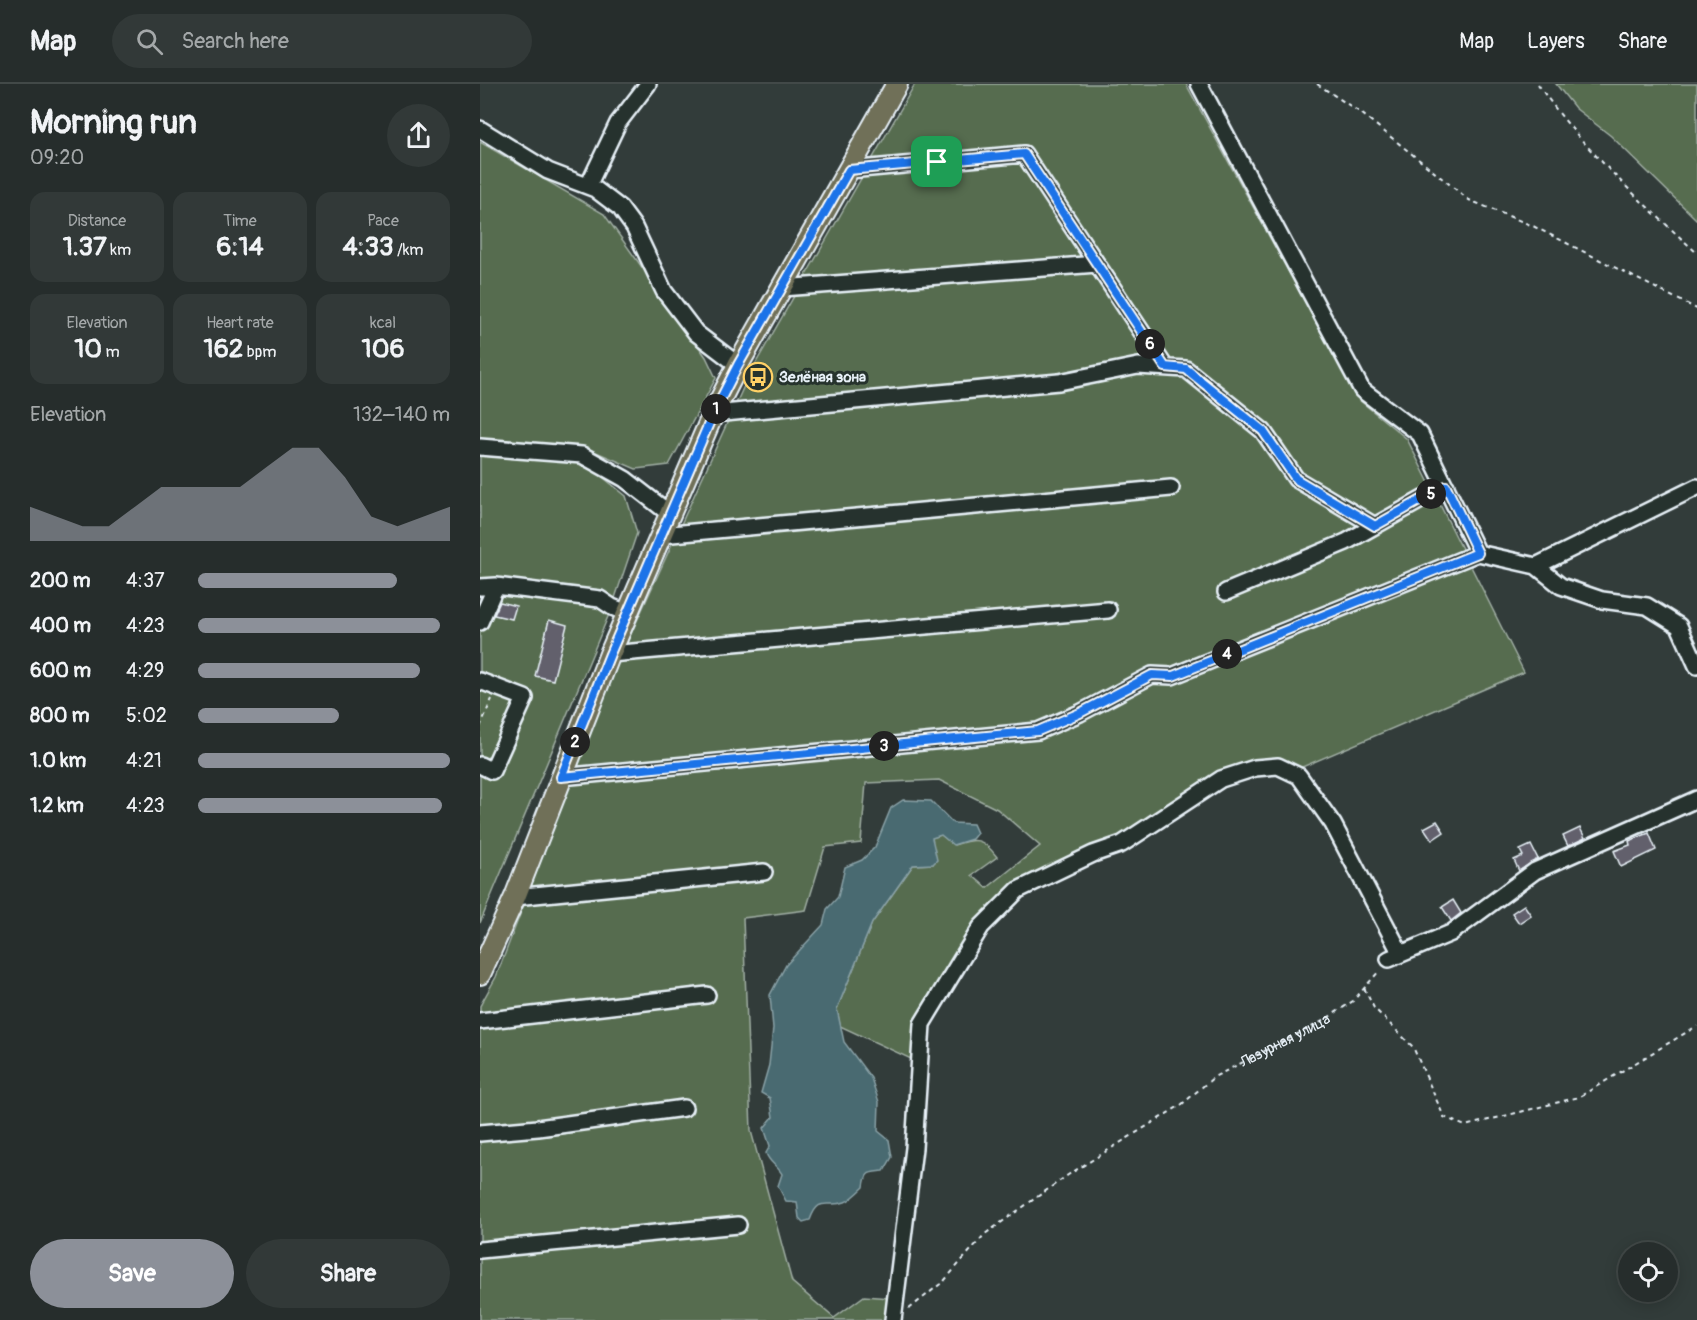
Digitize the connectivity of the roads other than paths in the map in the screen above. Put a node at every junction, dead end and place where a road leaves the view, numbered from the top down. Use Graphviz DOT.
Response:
graph roads {
  1 [pos="648,84"];
  2 [pos="897,84"];
  3 [pos="1199,84"];
  4 [pos="480,129"];
  5 [pos="849,170"];
  6 [pos="588,186"];
  7 [pos="1097,264"];
  8 [pos="782,288"];
  9 [pos="738,365"];
  10 [pos="1165,367"];
  11 [pos="713,414"];
  12 [pos="480,447"];
  13 [pos="1446,486"];
  14 [pos="1697,487"];
  15 [pos="1171,488"];
  16 [pos="670,514"];
  17 [pos="1375,526"];
  18 [pos="661,535"];
  19 [pos="1478,553"];
  20 [pos="1536,566"];
  21 [pos="496,586"];
  22 [pos="480,587"];
  23 [pos="1226,592"];
  24 [pos="1108,610"];
  25 [pos="627,613"];
  26 [pos="480,622"];
  27 [pos="610,654"];
  28 [pos="1697,666"];
  29 [pos="480,681"];
  30 [pos="480,765"];
  31 [pos="561,777"];
  32 [pos="1697,799"];
  33 [pos="765,872"];
  34 [pos="515,897"];
  35 [pos="480,974"];
  36 [pos="707,995"];
  37 [pos="480,1021"];
  38 [pos="684,1108"];
  39 [pos="480,1132"];
  40 [pos="738,1225"];
  41 [pos="480,1250"];
  42 [pos="898,1317"];
  1 -- 6 [label="street"];
  2 -- 5 [label="main road"];
  3 -- 13 [label="street"];
  4 -- 6 [label="street"];
  5 -- 7 [label="street"];
  5 -- 8 [label="main road"];
  6 -- 9 [label="street"];
  7 -- 8 [label="street"];
  7 -- 10 [label="street"];
  8 -- 9 [label="main road"];
  9 -- 11 [label="main road"];
  10 -- 11 [label="street"];
  10 -- 17 [label="street"];
  11 -- 16 [label="main road"];
  12 -- 16 [label="street"];
  13 -- 17 [label="street"];
  13 -- 19 [label="street"];
  14 -- 20 [label="street"];
  15 -- 18 [label="street"];
  16 -- 18 [label="main road"];
  17 -- 23 [label="street"];
  18 -- 25 [label="main road"];
  19 -- 20 [label="street"];
  19 -- 31 [label="street"];
  20 -- 28 [label="street"];
  21 -- 22 [label="street"];
  21 -- 25 [label="street"];
  21 -- 26 [label="street"];
  24 -- 27 [label="street"];
  25 -- 27 [label="main road"];
  27 -- 31 [label="main road"];
  29 -- 30 [label="street"];
  31 -- 34 [label="main road"];
  32 -- 42 [label="street"];
  33 -- 34 [label="street"];
  34 -- 35 [label="main road"];
  36 -- 37 [label="street"];
  38 -- 39 [label="street"];
  40 -- 41 [label="street"];
}
